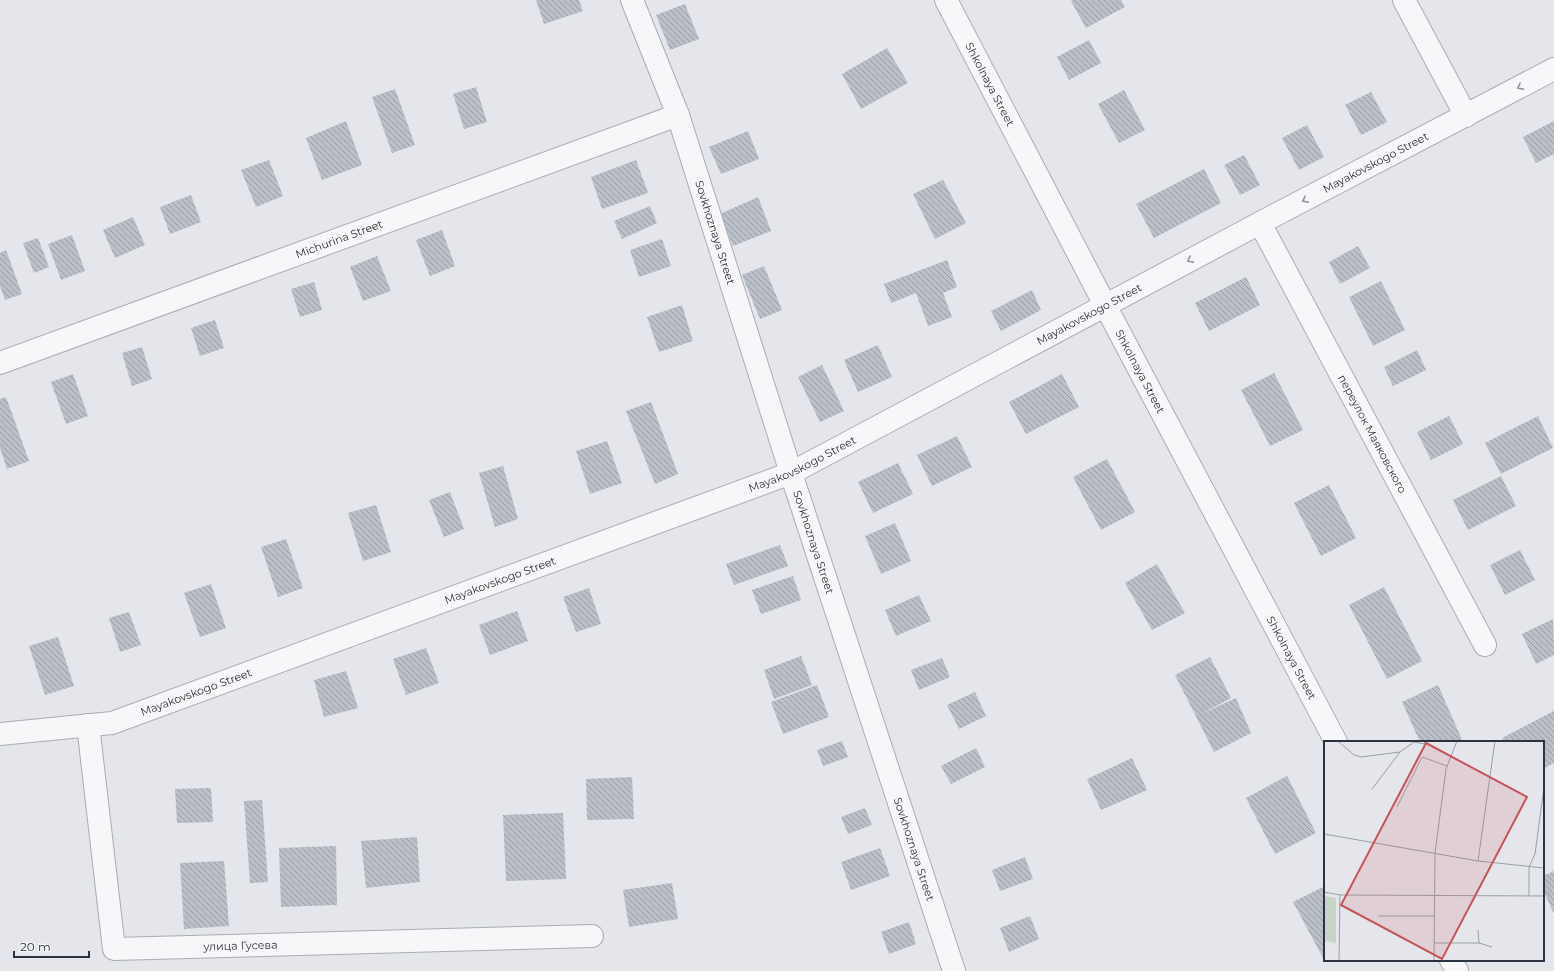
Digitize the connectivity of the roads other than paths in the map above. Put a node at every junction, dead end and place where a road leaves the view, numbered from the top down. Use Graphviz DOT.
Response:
graph roads {
  1 [pos="632,0"];
  2 [pos="946,0"];
  3 [pos="1404,0"];
  4 [pos="1554,69"];
  5 [pos="678,116"];
  6 [pos="1466,116"];
  7 [pos="1260,223"];
  8 [pos="1105,305"];
  9 [pos="0,363"];
  10 [pos="791,473"];
  11 [pos="1485,645"];
  12 [pos="88,725"];
  13 [pos="0,734"];
  14 [pos="1335,741"];
  15 [pos="592,936"];
  16 [pos="1452,961"];
  17 [pos="954,971"];
  18 [pos="1457,971"];
  1 -- 5 [label="street, Sovkhoznaya Street"];
  2 -- 8 [label="street, Shkolnaya Street"];
  3 -- 6 [label="street"];
  4 -- 6 [label="street, Mayakovskogo Street, one-way"];
  5 -- 9 [label="street, Michurina Street"];
  5 -- 10 [label="street, Sovkhoznaya Street"];
  6 -- 7 [label="street, Mayakovskogo Street, one-way"];
  7 -- 8 [label="street, Mayakovskogo Street, one-way"];
  7 -- 11 [label="street, переулок Маяковского"];
  8 -- 10 [label="street, Mayakovskogo Street"];
  8 -- 14 [label="street, Shkolnaya Street"];
  10 -- 12 [label="street, Mayakovskogo Street"];
  10 -- 17 [label="street, Sovkhoznaya Street"];
  12 -- 13 [label="street, Mayakovskogo Street"];
  12 -- 15 [label="street, улица Гусева"];
  16 -- 18 [label="street"];
}
